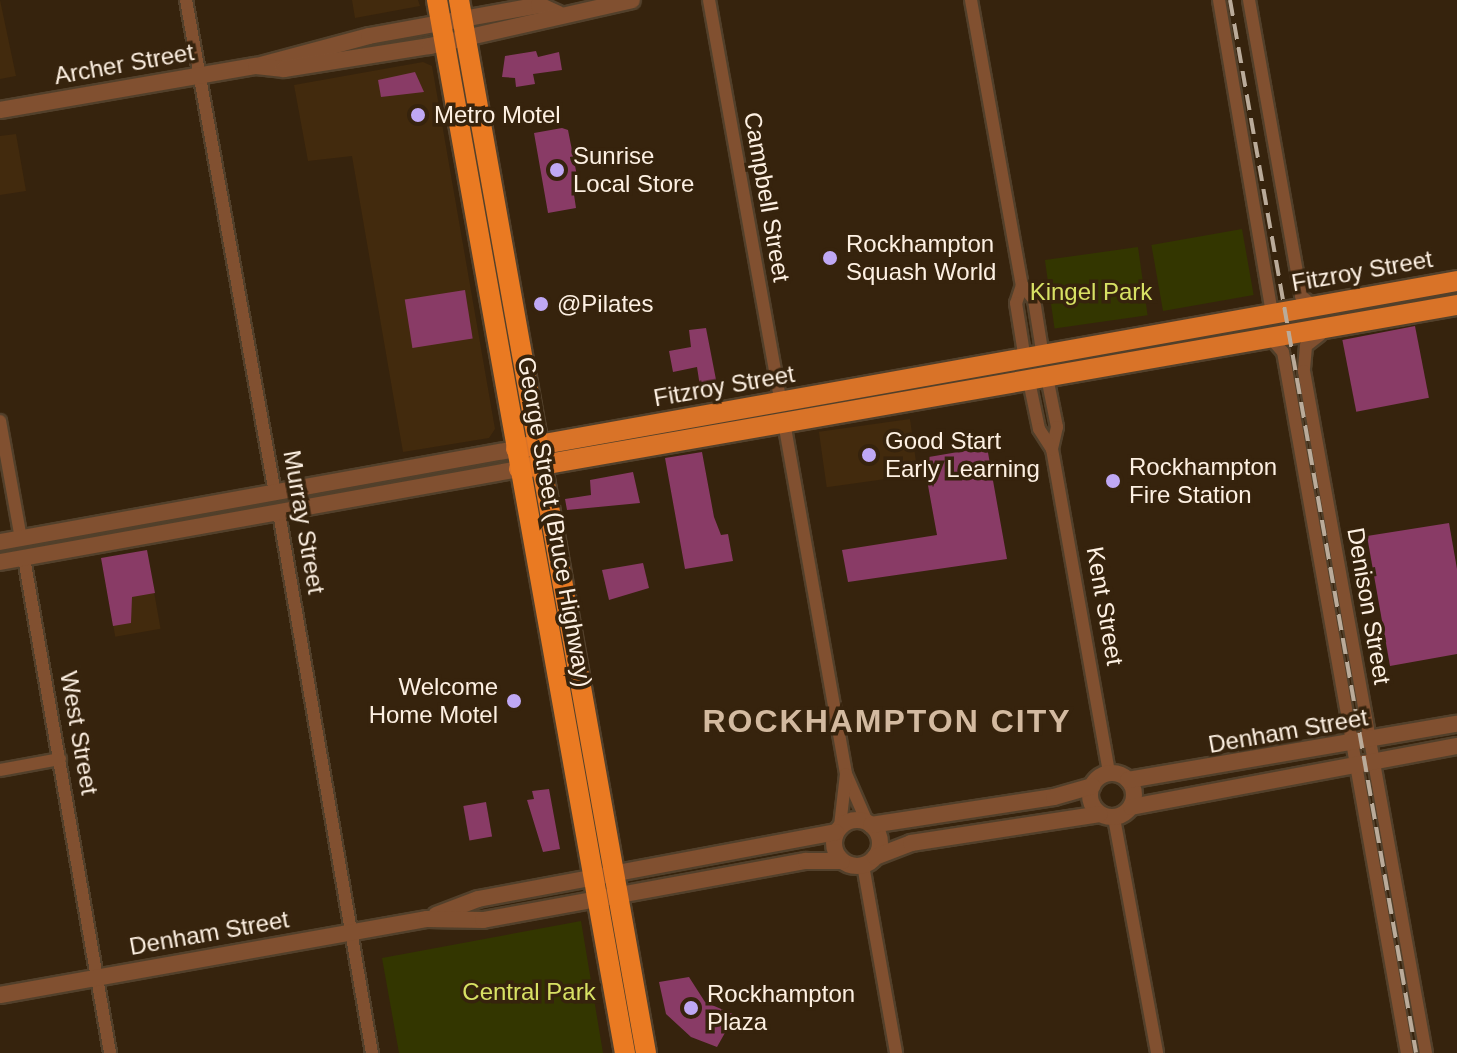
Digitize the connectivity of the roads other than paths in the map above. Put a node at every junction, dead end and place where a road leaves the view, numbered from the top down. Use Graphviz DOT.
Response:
graph roads {
  1 [pos="186,0"];
  2 [pos="437,0"];
  3 [pos="632,0"];
  4 [pos="709,0"];
  5 [pos="971,0"];
  6 [pos="1219,0"];
  7 [pos="1249,0"];
  8 [pos="461,9"];
  9 [pos="558,14"];
  10 [pos="444,33"];
  11 [pos="467,39"];
  12 [pos="200,75"];
  13 [pos="0,110"];
  14 [pos="1457,281"];
  15 [pos="1022,285"];
  16 [pos="1457,305"];
  17 [pos="1315,306"];
  18 [pos="1272,314"];
  19 [pos="1384,316"];
  20 [pos="1269,336"];
  21 [pos="1034,358"];
  22 [pos="1038,379"];
  23 [pos="783,412"];
  24 [pos="0,421"];
  25 [pos="1052,449"];
  26 [pos="540,456"];
  27 [pos="518,459"];
  28 [pos="401,471"];
  29 [pos="405,490"];
  30 [pos="275,493"];
  31 [pos="279,513"];
  32 [pos="21,539"];
  33 [pos="0,542"];
  34 [pos="24,558"];
  35 [pos="0,562"];
  36 [pos="1457,724"];
  37 [pos="1370,740"];
  38 [pos="1353,744"];
  39 [pos="1457,746"];
  40 [pos="60,759"];
  41 [pos="1374,761"];
  42 [pos="1356,764"];
  43 [pos="0,770"];
  44 [pos="1109,773"];
  45 [pos="846,774"];
  46 [pos="1128,780"];
  47 [pos="1092,786"];
  48 [pos="1131,807"];
  49 [pos="1107,816"];
  50 [pos="869,823"];
  51 [pos="838,829"];
  52 [pos="842,861"];
  53 [pos="869,861"];
  54 [pos="613,874"];
  55 [pos="591,879"];
  56 [pos="617,895"];
  57 [pos="596,900"];
  58 [pos="427,919"];
  59 [pos="353,931"];
  60 [pos="98,978"];
  61 [pos="0,995"];
  62 [pos="110,1053"];
  63 [pos="372,1053"];
  64 [pos="625,1053"];
  65 [pos="646,1053"];
  66 [pos="896,1053"];
  67 [pos="1157,1053"];
  68 [pos="1407,1053"];
  69 [pos="1426,1053"];
  1 -- 12 [label="street, Murray Street"];
  2 -- 10 [label="highway, George Street (Bruce Highway)"];
  3 -- 9 [label="street, Archer Street"];
  4 -- 23 [label="street, Campbell Street"];
  5 -- 15 [label="street, Kent Street"];
  6 -- 18 [label="street"];
  7 -- 17 [label="street"];
  8 -- 9 [label="street, Archer Street"];
  8 -- 10 [label="street, Archer Street"];
  8 -- 11 [label="highway, George Street (Bruce Highway)"];
  9 -- 11 [label="street, Archer Street"];
  10 -- 11 [label="street, Archer Street"];
  10 -- 12 [label="street, Archer Street"];
  10 -- 27 [label="highway, George Street (Bruce Highway)"];
  11 -- 26 [label="highway, George Street (Bruce Highway)"];
  12 -- 13 [label="street, Archer Street"];
  12 -- 30 [label="street, Murray Street"];
  14 -- 17 [label="main road, Fitzroy Street"];
  15 -- 21 [label="street, Kent Street"];
  15 -- 21 [label="street, Kent Street"];
  16 -- 19 [label="main road, Fitzroy Street"];
  17 -- 18 [label="main road, Fitzroy Street"];
  18 -- 21 [label="main road, Fitzroy Street"];
  19 -- 20 [label="main road, Fitzroy Street"];
  19 -- 37 [label="street, Denison Street"];
  20 -- 22 [label="main road, Fitzroy Street"];
  20 -- 38 [label="street, Denison Street"];
  21 -- 22 [label="main road, Kent Street"];
  21 -- 23 [label="main road, Fitzroy Street"];
  22 -- 23 [label="main road, Fitzroy Street"];
  22 -- 25 [label="street, Kent Street"];
  22 -- 25 [label="street, Kent Street"];
  23 -- 26 [label="main road, Fitzroy Street"];
  23 -- 45 [label="street, Campbell Street"];
  24 -- 32 [label="street, West Street"];
  25 -- 44 [label="street, Kent Street"];
  26 -- 27 [label="main road, Fitzroy Street"];
  26 -- 54 [label="highway, George Street (Bruce Highway)"];
  27 -- 28 [label="street, Fitzroy Street"];
  27 -- 29 [label="street, Fitzroy Street"];
  27 -- 55 [label="highway, George Street (Bruce Highway)"];
  28 -- 29 [label="street"];
  28 -- 30 [label="street, Fitzroy Street"];
  29 -- 31 [label="street, Fitzroy Street"];
  30 -- 31 [label="street, Murray Street"];
  30 -- 32 [label="street, Fitzroy Street"];
  31 -- 34 [label="street, Fitzroy Street"];
  31 -- 59 [label="street, Murray Street"];
  32 -- 33 [label="street, Fitzroy Street"];
  32 -- 34 [label="street, West Street"];
  34 -- 35 [label="street, Fitzroy Street"];
  34 -- 40 [label="street, West Street"];
  36 -- 37 [label="street, Denham Street"];
  37 -- 38 [label="street, Denham Street"];
  37 -- 41 [label="street, Denison Street"];
  38 -- 42 [label="street, Denison Street"];
  38 -- 46 [label="street, Denham Street"];
  39 -- 41 [label="street, Denham Street"];
  40 -- 43 [label="street"];
  40 -- 60 [label="street, West Street"];
  41 -- 42 [label="street, Denham Street"];
  41 -- 69 [label="street, Denison Street"];
  42 -- 48 [label="street, Denham Street"];
  42 -- 68 [label="street, Denison Street"];
  44 -- 46 [label="street"];
  44 -- 47 [label="street"];
  45 -- 50 [label="street, Campbell Street"];
  45 -- 51 [label="street, Campbell Street"];
  46 -- 48 [label="street"];
  47 -- 49 [label="street"];
  47 -- 50 [label="street"];
  48 -- 49 [label="street"];
  49 -- 53 [label="street"];
  49 -- 67 [label="street"];
  50 -- 51 [label="street"];
  50 -- 53 [label="street"];
  51 -- 52 [label="street"];
  51 -- 54 [label="street, Denham Street"];
  52 -- 53 [label="street"];
  52 -- 56 [label="street, Denham Street"];
  53 -- 66 [label="street"];
  54 -- 55 [label="street, Denham Street"];
  54 -- 56 [label="highway, George Street (Bruce Highway)"];
  55 -- 57 [label="highway, George Street (Bruce Highway)"];
  55 -- 58 [label="street, Denham Street"];
  56 -- 57 [label="street, Denham Street"];
  56 -- 65 [label="highway, George Street (Bruce Highway)"];
  57 -- 58 [label="street, Denham Street"];
  57 -- 64 [label="highway, George Street (Bruce Highway)"];
  58 -- 59 [label="street, Denham Street"];
  59 -- 60 [label="street, Denham Street"];
  59 -- 63 [label="street, Murray Street"];
  60 -- 61 [label="street, Denham Street"];
  60 -- 62 [label="street, West Street"];
}
